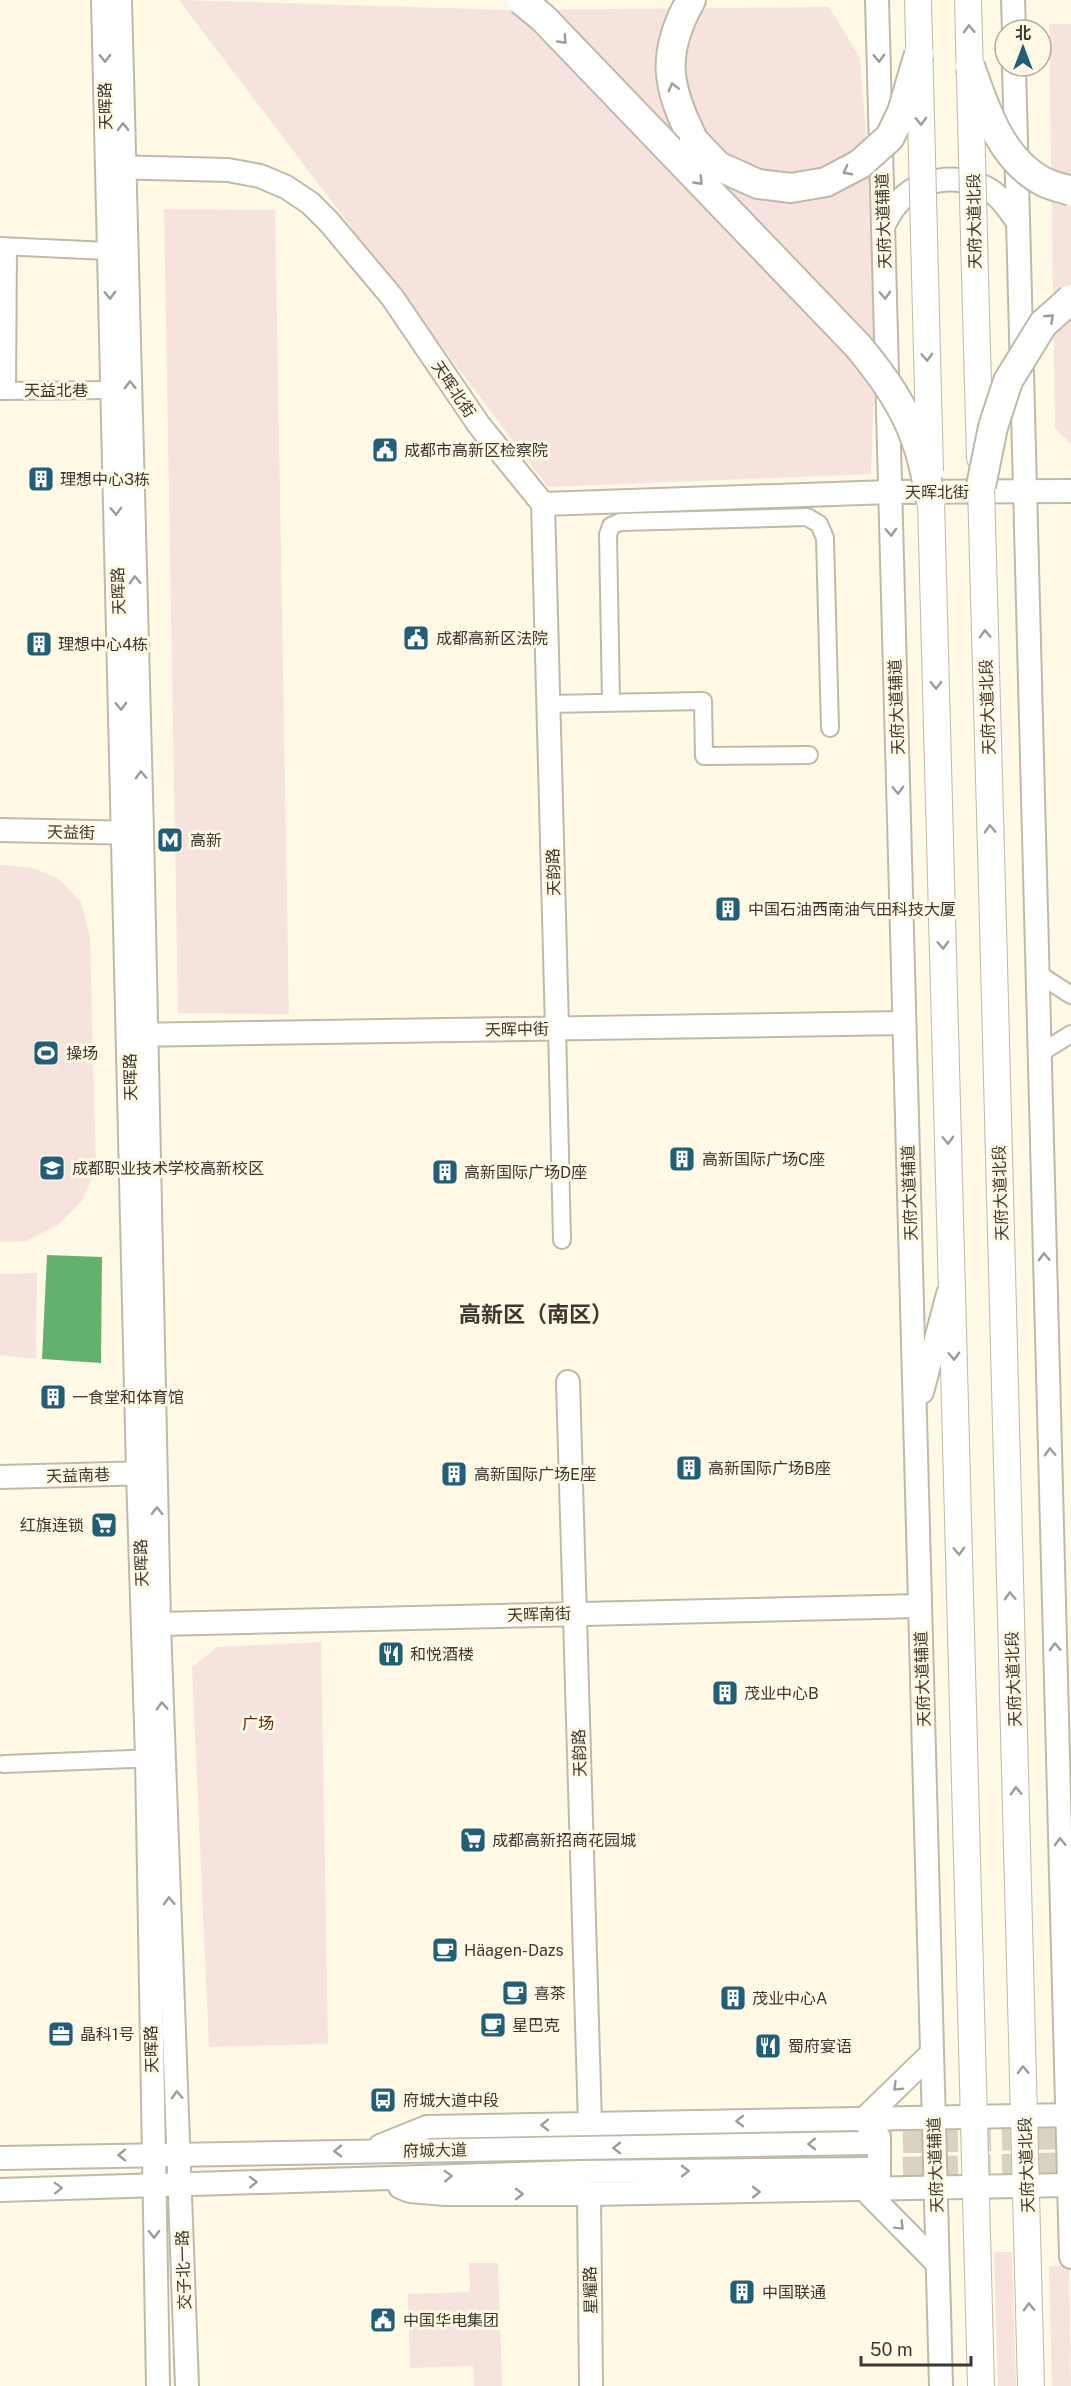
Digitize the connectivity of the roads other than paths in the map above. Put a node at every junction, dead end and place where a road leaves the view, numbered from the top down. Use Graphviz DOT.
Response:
graph roads {
  1 [pos="103,0"];
  2 [pos="120,0"];
  3 [pos="521,0"];
  4 [pos="691,0"];
  5 [pos="877,0"];
  6 [pos="918,0"];
  7 [pos="968,0"];
  8 [pos="1013,0"];
  9 [pos="1014,18"];
  10 [pos="919,54"];
  11 [pos="970,66"];
  12 [pos="1014,78"];
  13 [pos="115,167"];
  14 [pos="1071,191"];
  15 [pos="1018,222"];
  16 [pos="883,226"];
  17 [pos="4,246"];
  18 [pos="108,251"];
  19 [pos="1071,299"];
  20 [pos="3,390"];
  21 [pos="112,390"];
  22 [pos="981,486"];
  23 [pos="1071,491"];
  24 [pos="890,492"];
  25 [pos="1024,492"];
  26 [pos="931,501"];
  27 [pos="543,504"];
  28 [pos="610,702"];
  29 [pos="549,704"];
  30 [pos="830,728"];
  31 [pos="809,755"];
  32 [pos="0,830"];
  33 [pos="133,833"];
  34 [pos="1037,973"];
  35 [pos="1071,995"];
  36 [pos="904,1023"];
  37 [pos="557,1028"];
  38 [pos="1071,1034"];
  39 [pos="138,1035"];
  40 [pos="1039,1054"];
  41 [pos="562,1240"];
  42 [pos="952,1281"];
  43 [pos="568,1382"];
  44 [pos="915,1418"];
  45 [pos="147,1473"];
  46 [pos="0,1477"];
  47 [pos="1062,1602"];
  48 [pos="920,1606"];
  49 [pos="575,1612"];
  50 [pos="159,1624"];
  51 [pos="155,1758"];
  52 [pos="4,1764"];
  53 [pos="1068,2044"];
  54 [pos="932,2054"];
  55 [pos="1069,2116"];
  56 [pos="1024,2117"];
  57 [pos="933,2118"];
  58 [pos="974,2118"];
  59 [pos="863,2120"];
  60 [pos="590,2124"];
  61 [pos="870,2143"];
  62 [pos="367,2151"];
  63 [pos="179,2154"];
  64 [pos="153,2155"];
  65 [pos="0,2158"];
  66 [pos="379,2179"];
  67 [pos="867,2179"];
  68 [pos="180,2184"];
  69 [pos="153,2185"];
  70 [pos="1070,2185"];
  71 [pos="976,2186"];
  72 [pos="1026,2186"];
  73 [pos="935,2187"];
  74 [pos="0,2190"];
  75 [pos="589,2194"];
  76 [pos="1071,2249"];
  77 [pos="1071,2257"];
  78 [pos="937,2264"];
  79 [pos="158,2386"];
  80 [pos="187,2386"];
  81 [pos="591,2386"];
  82 [pos="941,2386"];
  83 [pos="981,2386"];
  84 [pos="1031,2386"];
  1 -- 13 [label="street, 天晖路, one-way"];
  13 -- 2 [label="street, 天晖路, one-way"];
  3 -- 26 [label="highway, one-way, bridge"];
  10 -- 4 [label="highway, one-way, bridge"];
  5 -- 16 [label="street, 天府大道辅道, one-way"];
  6 -- 10 [label="main road, bridge"];
  11 -- 7 [label="main road, 天府大道北段, one-way, bridge"];
  8 -- 9 [label="street"];
  10 -- 26 [label="main road, one-way, bridge"];
  11 -- 14 [label="highway, bridge"];
  11 -- 22 [label="main road, 天府大道北段, bridge"];
  12 -- 15 [label="street"];
  13 -- 18 [label="street, 天晖路"];
  13 -- 27 [label="street, 天晖北街"];
  33 -- 13 [label="street, 天晖路, one-way"];
  15 -- 16 [label="street"];
  15 -- 25 [label="street"];
  16 -- 24 [label="street, 天府大道辅道, one-way"];
  17 -- 18 [label="street"];
  17 -- 20 [label="street"];
  18 -- 21 [label="street, 天晖路, one-way"];
  22 -- 19 [label="highway, one-way, bridge"];
  20 -- 21 [label="street, 天益北巷"];
  21 -- 33 [label="street, 天晖路, one-way"];
  56 -- 22 [label="main road, 天府大道北段, one-way, bridge"];
  23 -- 25 [label="street, 天晖北街"];
  24 -- 25 [label="street, 天晖北街"];
  24 -- 27 [label="street, 天晖北街"];
  24 -- 36 [label="street, 天府大道辅道, one-way"];
  25 -- 34 [label="street"];
  26 -- 42 [label="main road, one-way"];
  27 -- 29 [label="street, 天韵路"];
  28 -- 29 [label="street"];
  28 -- 30 [label="street"];
  28 -- 31 [label="street"];
  29 -- 37 [label="street, 天韵路"];
  32 -- 33 [label="street, 天益街"];
  33 -- 39 [label="street, 天晖路"];
  34 -- 35 [label="street"];
  34 -- 40 [label="street"];
  36 -- 37 [label="street, 天晖中街"];
  36 -- 44 [label="street, 天府大道辅道"];
  37 -- 39 [label="street, 天晖中街"];
  37 -- 41 [label="street, 天韵路"];
  38 -- 40 [label="street"];
  39 -- 45 [label="street, 天晖路"];
  47 -- 40 [label="street, one-way"];
  42 -- 44 [label="street"];
  42 -- 58 [label="main road, one-way"];
  43 -- 49 [label="street, 天韵路"];
  44 -- 48 [label="street, 天府大道辅道"];
  45 -- 46 [label="street, 天益南巷"];
  50 -- 45 [label="street, 天晖路, one-way"];
  45 -- 51 [label="street, 天晖路"];
  53 -- 47 [label="street, one-way"];
  48 -- 49 [label="street, 天晖南街"];
  48 -- 54 [label="street, 天府大道辅道"];
  49 -- 50 [label="street, 天晖南街"];
  49 -- 60 [label="street, 天韵路"];
  51 -- 50 [label="street, 天晖路, one-way"];
  51 -- 52 [label="street"];
  63 -- 51 [label="street, 天晖路, one-way"];
  51 -- 64 [label="street, 天晖路"];
  53 -- 55 [label="street"];
  54 -- 57 [label="street, 天府大道辅道"];
  54 -- 59 [label="street, one-way"];
  55 -- 56 [label="street"];
  55 -- 70 [label="street"];
  56 -- 58 [label="street"];
  56 -- 72 [label="main road, 天府大道北段"];
  57 -- 58 [label="street"];
  57 -- 59 [label="street"];
  57 -- 73 [label="street, 天府大道辅道"];
  58 -- 71 [label="main road"];
  59 -- 60 [label="street, one-way"];
  59 -- 67 [label="street"];
  60 -- 62 [label="street, one-way"];
  61 -- 62 [label="street, 府城大道, one-way"];
  62 -- 63 [label="street, 府城大道, one-way"];
  63 -- 64 [label="street, 府城大道"];
  63 -- 68 [label="street, 交子北一路"];
  64 -- 65 [label="street, 府城大道, one-way"];
  64 -- 69 [label="street, 交子北一路"];
  66 -- 67 [label="street, 府城大道, one-way"];
  68 -- 66 [label="street, 府城大道, one-way"];
  66 -- 75 [label="street, one-way"];
  67 -- 73 [label="street"];
  75 -- 67 [label="street, one-way"];
  67 -- 78 [label="street, one-way"];
  68 -- 69 [label="street, 府城大道"];
  68 -- 80 [label="street, 交子北一路"];
  74 -- 69 [label="street, 府城大道, one-way"];
  69 -- 79 [label="street, 交子北一路, one-way"];
  70 -- 72 [label="street"];
  70 -- 76 [label="street"];
  71 -- 72 [label="street"];
  71 -- 73 [label="street"];
  71 -- 83 [label="main road"];
  84 -- 72 [label="main road, 天府大道北段, one-way"];
  73 -- 78 [label="street, 天府大道辅道"];
  75 -- 81 [label="street, 星耀路"];
  76 -- 77 [label="street"];
  78 -- 82 [label="street, 天府大道辅道"];
}
